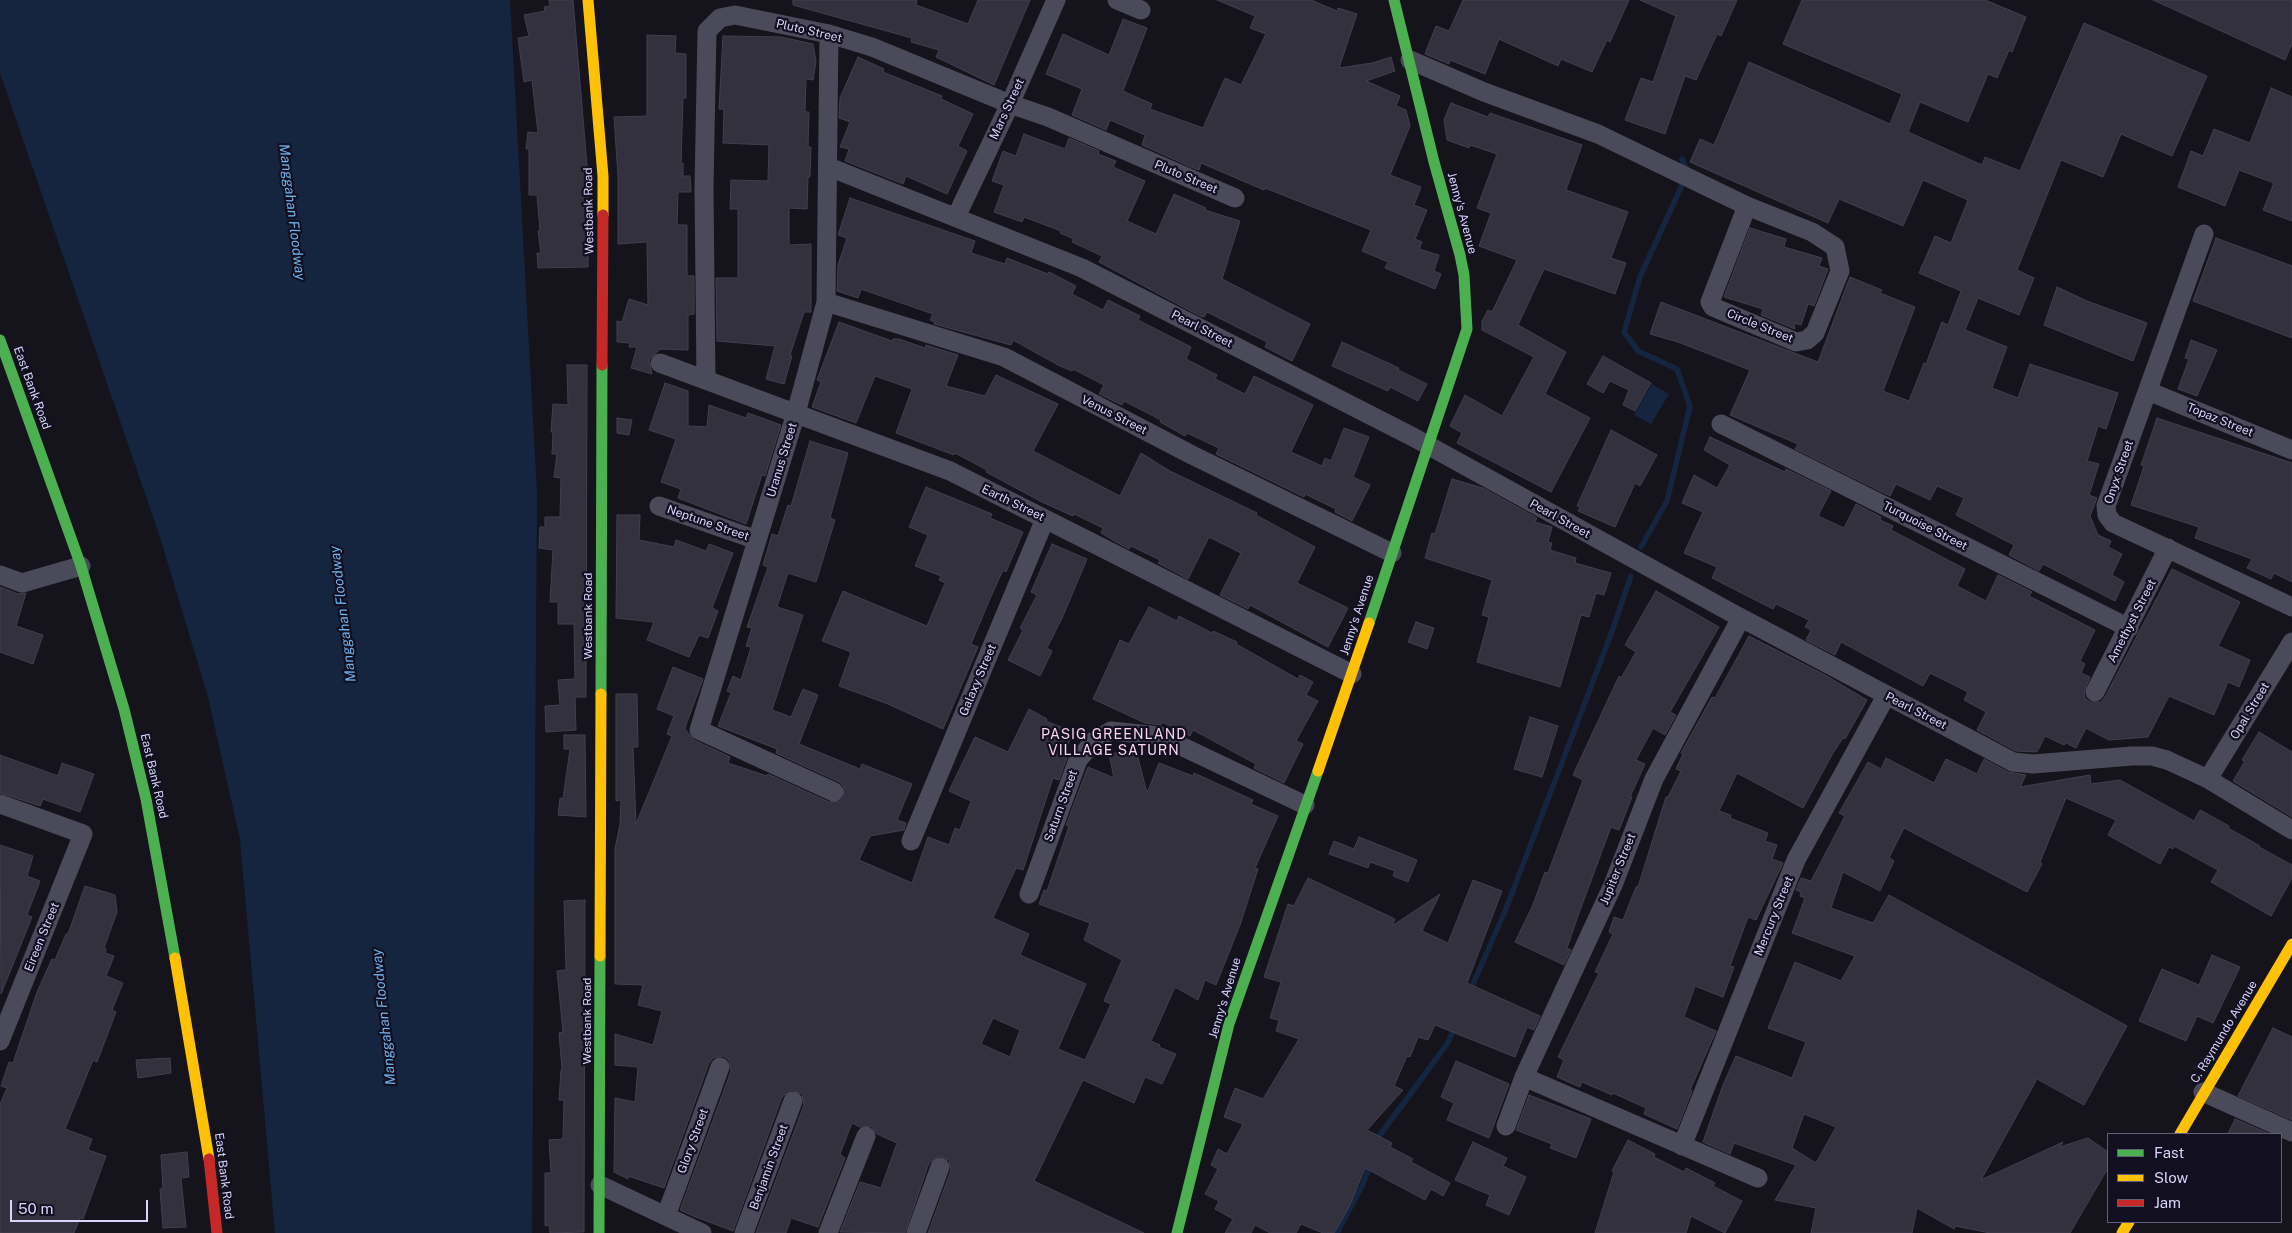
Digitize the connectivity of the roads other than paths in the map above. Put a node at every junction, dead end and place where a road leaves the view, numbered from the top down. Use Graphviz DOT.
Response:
graph roads {
  1 [pos="588,0"];
  2 [pos="1056,0"];
  3 [pos="1117,0"];
  4 [pos="1394,0"];
  5 [pos="1141,10"];
  6 [pos="829,34"];
  7 [pos="1410,60"];
  8 [pos="1010,104"];
  9 [pos="829,167"];
  10 [pos="1235,198"];
  11 [pos="1747,206"];
  12 [pos="956,217"];
  13 [pos="2204,234"];
  14 [pos="826,302"];
  15 [pos="0,340"];
  16 [pos="660,363"];
  17 [pos="706,380"];
  18 [pos="2148,391"];
  19 [pos="796,414"];
  20 [pos="1721,424"];
  21 [pos="1430,446"];
  22 [pos="2292,450"];
  23 [pos="659,506"];
  24 [pos="1045,519"];
  25 [pos="757,540"];
  26 [pos="2168,548"];
  27 [pos="1392,553"];
  28 [pos="81,566"];
  29 [pos="0,575"];
  30 [pos="2292,607"];
  31 [pos="1741,618"];
  32 [pos="2129,628"];
  33 [pos="2292,642"];
  34 [pos="1352,674"];
  35 [pos="2095,692"];
  36 [pos="1886,696"];
  37 [pos="2208,779"];
  38 [pos="834,792"];
  39 [pos="0,804"];
  40 [pos="1305,804"];
  41 [pos="2292,830"];
  42 [pos="911,841"];
  43 [pos="1029,894"];
  44 [pos="2292,944"];
  45 [pos="0,1040"];
  46 [pos="720,1067"];
  47 [pos="1524,1077"];
  48 [pos="2204,1092"];
  49 [pos="793,1101"];
  50 [pos="1506,1126"];
  51 [pos="2292,1132"];
  52 [pos="2181,1133"];
  53 [pos="866,1136"];
  54 [pos="1682,1146"];
  55 [pos="940,1167"];
  56 [pos="1758,1178"];
  57 [pos="600,1185"];
  58 [pos="666,1216"];
  59 [pos="217,1233"];
  60 [pos="599,1233"];
  61 [pos="702,1233"];
  62 [pos="744,1233"];
  63 [pos="828,1233"];
  64 [pos="916,1233"];
  65 [pos="1177,1233"];
  1 -- 57 [label="street, Westbank Road"];
  2 -- 8 [label="street, Mars Street"];
  3 -- 5 [label="street"];
  4 -- 7 [label="street, Jenny's Avenue"];
  6 -- 8 [label="street, Pluto Street"];
  6 -- 9 [label="street, Uranus Street"];
  6 -- 17 [label="street, Pluto Street"];
  7 -- 11 [label="street, Circle Street"];
  7 -- 21 [label="street, Jenny's Avenue"];
  8 -- 10 [label="street, Pluto Street"];
  8 -- 12 [label="street, Mars Street"];
  9 -- 12 [label="street, Pearl Street"];
  9 -- 14 [label="street, Uranus Street"];
  11 -- 11 [label="street, Circle Street"];
  12 -- 21 [label="street, Pearl Street"];
  13 -- 18 [label="street, Onyx Street"];
  14 -- 19 [label="street, Uranus Street"];
  14 -- 27 [label="street, Venus Street"];
  15 -- 28 [label="street, East Bank Road"];
  16 -- 17 [label="street, Earth Street"];
  17 -- 19 [label="street, Earth Street"];
  18 -- 22 [label="street, Topaz Street"];
  18 -- 26 [label="street, Onyx Street"];
  19 -- 24 [label="street, Earth Street"];
  19 -- 25 [label="street, Uranus Street"];
  20 -- 32 [label="street, Turquoise Street"];
  21 -- 27 [label="street, Jenny's Avenue"];
  21 -- 31 [label="street, Pearl Street"];
  23 -- 25 [label="street, Neptune Street"];
  24 -- 34 [label="street, Earth Street"];
  24 -- 42 [label="street, Galaxy Street"];
  25 -- 38 [label="street, Uranus Street"];
  26 -- 30 [label="street, Onyx Street"];
  26 -- 32 [label="street, Amethyst Street"];
  27 -- 34 [label="street, Jenny's Avenue"];
  28 -- 29 [label="street"];
  28 -- 59 [label="street, East Bank Road"];
  31 -- 36 [label="street, Pearl Street"];
  31 -- 47 [label="street, Jupiter Street"];
  32 -- 35 [label="street, Amethyst Street"];
  33 -- 37 [label="street, Opal Street"];
  34 -- 40 [label="street, Jenny's Avenue"];
  36 -- 37 [label="street, Pearl Street"];
  36 -- 54 [label="street, Mercury Street"];
  37 -- 41 [label="street, Pearl Street"];
  39 -- 45 [label="street, Eireen Street"];
  40 -- 43 [label="street, Saturn Street"];
  40 -- 65 [label="street, Jenny's Avenue"];
  44 -- 48 [label="street, C. Raymundo Avenue"];
  46 -- 58 [label="street, Glory Street"];
  47 -- 50 [label="street, Jupiter Street"];
  47 -- 54 [label="street"];
  48 -- 51 [label="street"];
  48 -- 52 [label="street, C. Raymundo Avenue"];
  49 -- 62 [label="street, Benjamin Street"];
  53 -- 63 [label="street"];
  54 -- 56 [label="street"];
  55 -- 64 [label="street"];
  57 -- 58 [label="street"];
  57 -- 60 [label="street, Westbank Road"];
  58 -- 61 [label="street"];
}
